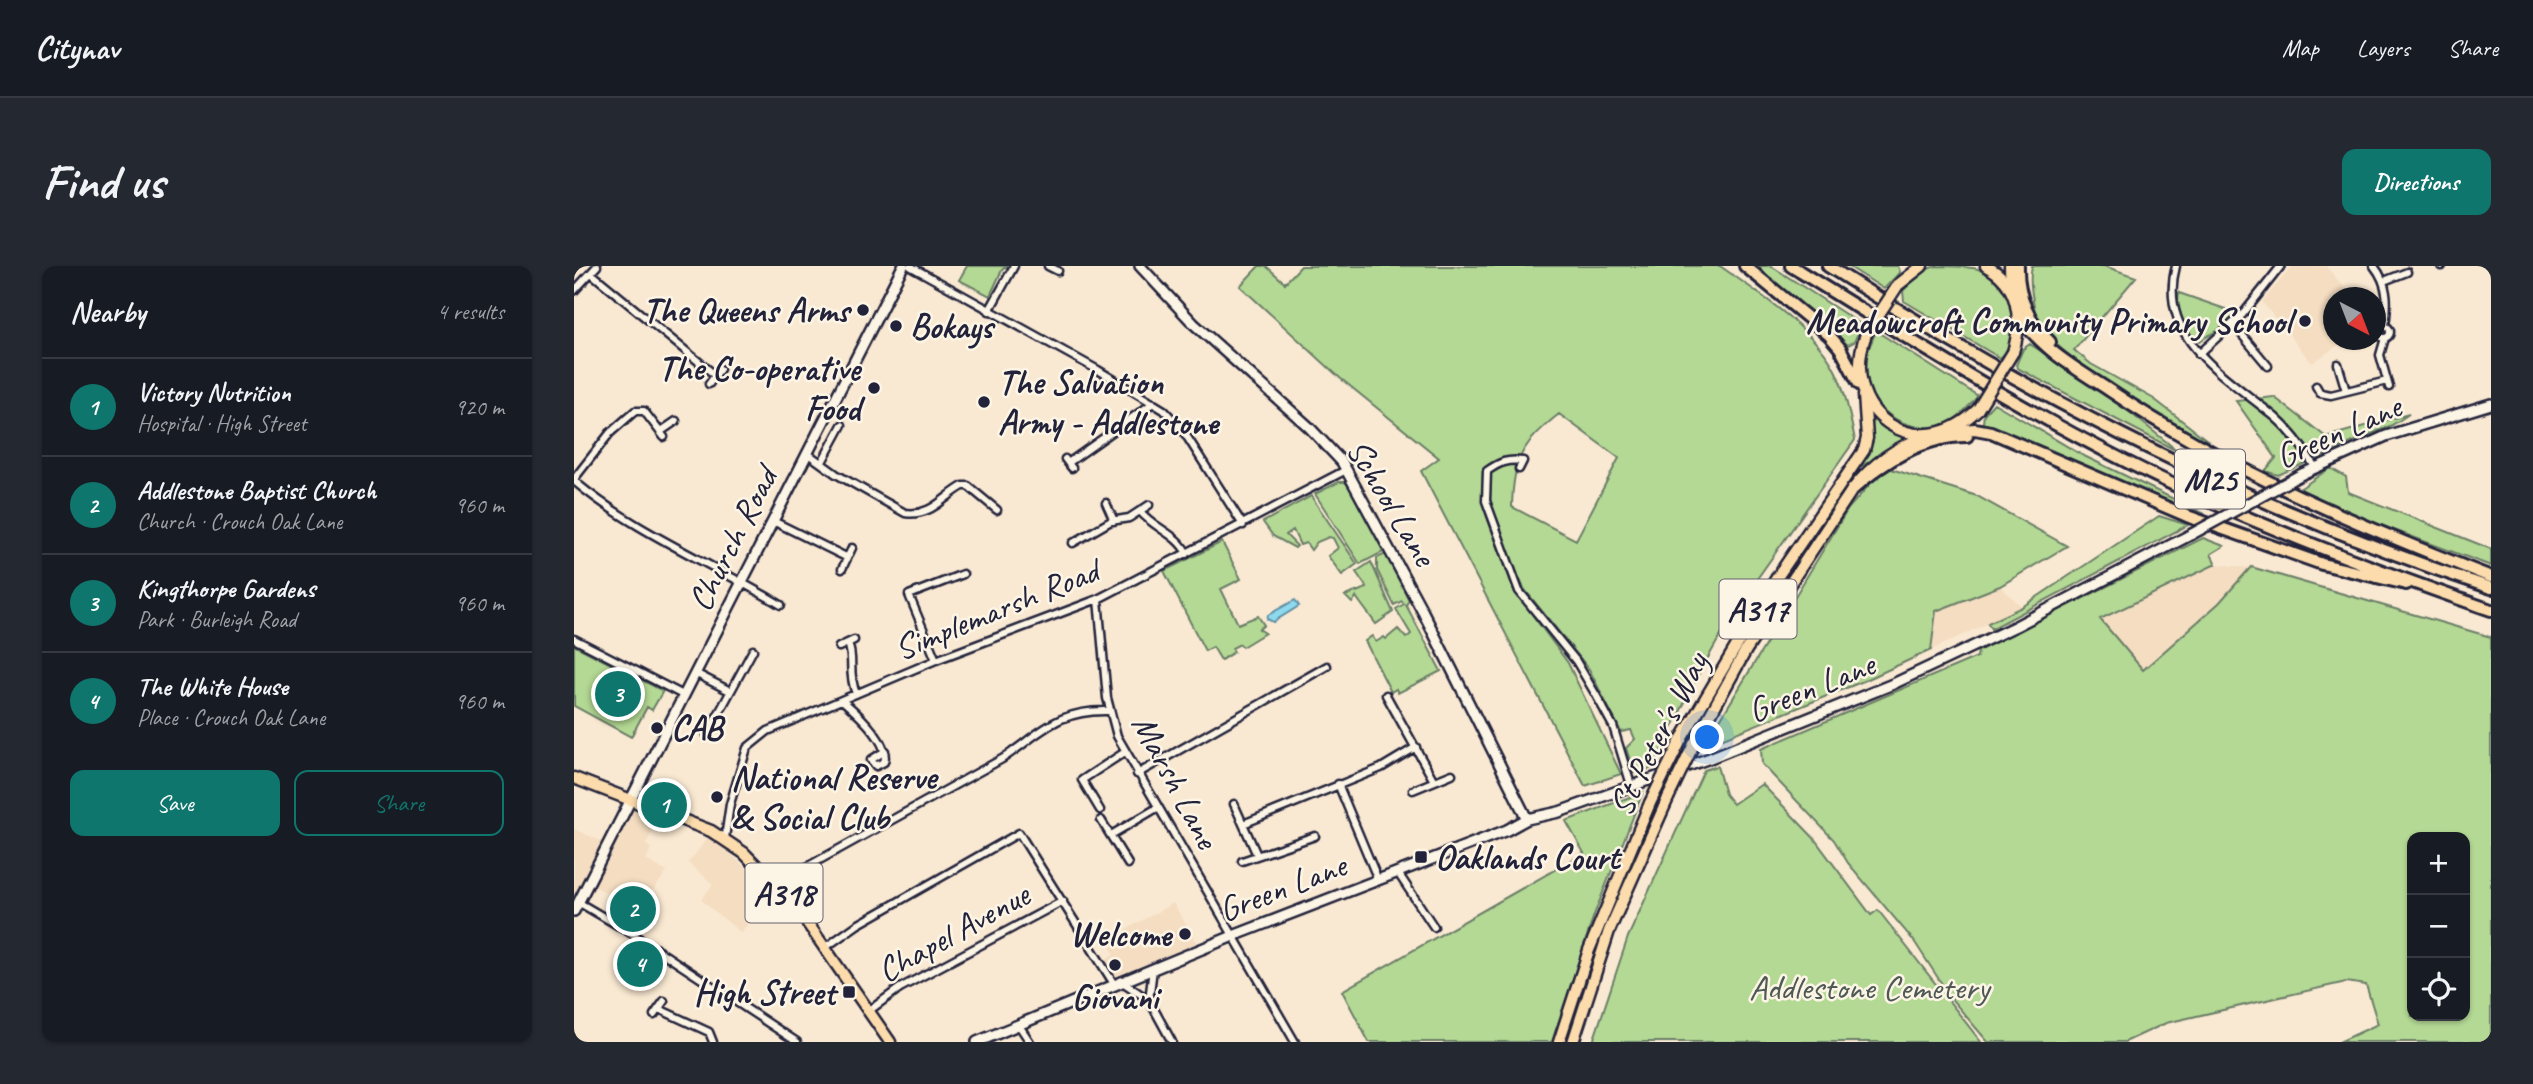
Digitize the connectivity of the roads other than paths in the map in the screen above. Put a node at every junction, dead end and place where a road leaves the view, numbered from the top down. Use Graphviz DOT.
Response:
graph roads {
  1 [pos="597,266"];
  2 [pos="903,266"];
  3 [pos="1014,266"];
  4 [pos="1048,266"];
  5 [pos="1140,266"];
  6 [pos="1745,266"];
  7 [pos="1791,266"];
  8 [pos="1828,266"];
  9 [pos="1922,266"];
  10 [pos="1986,266"];
  11 [pos="2010,266"];
  12 [pos="2018,266"];
  13 [pos="2176,266"];
  14 [pos="2281,266"];
  15 [pos="2374,266"];
  16 [pos="1058,271"];
  17 [pos="2407,272"];
  18 [pos="591,273"];
  19 [pos="2384,281"];
  20 [pos="574,291"];
  21 [pos="2012,293"];
  22 [pos="989,311"];
  23 [pos="2019,316"];
  24 [pos="2232,324"];
  25 [pos="2200,354"];
  26 [pos="2338,364"];
  27 [pos="2268,366"];
  28 [pos="720,369"];
  29 [pos="715,376"];
  30 [pos="2092,379"];
  31 [pos="709,384"];
  32 [pos="2316,386"];
  33 [pos="1862,390"];
  34 [pos="2346,391"];
  35 [pos="1153,403"];
  36 [pos="2491,404"];
  37 [pos="676,421"];
  38 [pos="842,425"];
  39 [pos="1947,431"];
  40 [pos="1929,435"];
  41 [pos="2011,442"];
  42 [pos="807,453"];
  43 [pos="822,462"];
  44 [pos="1069,463"];
  45 [pos="2315,467"];
  46 [pos="1519,469"];
  47 [pos="1346,470"];
  48 [pos="574,480"];
  49 [pos="1852,490"];
  50 [pos="1106,503"];
  51 [pos="1149,505"];
  52 [pos="997,510"];
  53 [pos="1140,511"];
  54 [pos="773,521"];
  55 [pos="1114,521"];
  56 [pos="1243,525"];
  57 [pos="1073,543"];
  58 [pos="852,548"];
  59 [pos="1187,554"];
  60 [pos="846,557"];
  61 [pos="842,569"];
  62 [pos="963,574"];
  63 [pos="2491,577"];
  64 [pos="742,581"];
  65 [pos="2426,587"];
  66 [pos="2491,588"];
  67 [pos="1098,599"];
  68 [pos="781,605"];
  69 [pos="2491,610"];
  70 [pos="574,639"];
  71 [pos="839,647"];
  72 [pos="753,650"];
  73 [pos="936,660"];
  74 [pos="1327,666"];
  75 [pos="695,673"];
  76 [pos="730,691"];
  77 [pos="856,694"];
  78 [pos="683,695"];
  79 [pos="1386,695"];
  80 [pos="842,700"];
  81 [pos="1110,711"];
  82 [pos="707,735"];
  83 [pos="1416,747"];
  84 [pos="885,751"];
  85 [pos="1125,752"];
  86 [pos="1077,772"];
  87 [pos="1137,774"];
  88 [pos="1452,774"];
  89 [pos="574,778"];
  90 [pos="1082,780"];
  91 [pos="1434,781"];
  92 [pos="1338,784"];
  93 [pos="1631,785"];
  94 [pos="1413,790"];
  95 [pos="630,799"];
  96 [pos="1234,804"];
  97 [pos="1157,808"];
  98 [pos="1100,810"];
  99 [pos="1527,818"];
  100 [pos="1101,820"];
  101 [pos="1243,824"];
  102 [pos="1111,835"];
  103 [pos="1314,836"];
  104 [pos="725,838"];
  105 [pos="1256,855"];
  106 [pos="1242,861"];
  107 [pos="1128,864"];
  108 [pos="1398,873"];
  109 [pos="1378,880"];
  110 [pos="776,884"];
  111 [pos="1063,901"];
  112 [pos="576,906"];
  113 [pos="1434,927"];
  114 [pos="1233,936"];
  115 [pos="825,947"];
  116 [pos="1153,969"];
  117 [pos="1118,982"];
  118 [pos="1149,1000"];
  119 [pos="664,1001"];
  120 [pos="870,1010"];
  121 [pos="1018,1024"];
  122 [pos="713,1042"];
  123 [pos="797,1042"];
  124 [pos="890,1042"];
  125 [pos="977,1042"];
  126 [pos="1030,1042"];
  127 [pos="1172,1042"];
  128 [pos="1295,1042"];
  129 [pos="1559,1042"];
  130 [pos="1573,1042"];
  1 -- 18 [label="street"];
  2 -- 22 [label="street"];
  2 -- 42 [label="street, Church Road"];
  3 -- 22 [label="street"];
  4 -- 16 [label="street"];
  5 -- 47 [label="street, School Lane"];
  6 -- 33 [label="highway"];
  7 -- 65 [label="highway, M25"];
  8 -- 66 [label="highway, M25"];
  9 -- 33 [label="main road, St Peter's Way, bridge"];
  10 -- 21 [label="main road"];
  11 -- 21 [label="main road"];
  12 -- 30 [label="highway, M25"];
  13 -- 25 [label="street"];
  14 -- 24 [label="street"];
  15 -- 19 [label="street"];
  17 -- 19 [label="street"];
  18 -- 20 [label="street"];
  18 -- 29 [label="street"];
  19 -- 34 [label="street"];
  21 -- 23 [label="main road"];
  22 -- 35 [label="street"];
  23 -- 30 [label="highway, M25"];
  23 -- 39 [label="main road, bridge"];
  24 -- 25 [label="street"];
  24 -- 27 [label="street"];
  25 -- 45 [label="street"];
  26 -- 34 [label="street"];
  28 -- 29 [label="street"];
  29 -- 31 [label="street"];
  30 -- 63 [label="highway, M25"];
  32 -- 34 [label="street"];
  33 -- 40 [label="main road"];
  33 -- 129 [label="main road, St Peter's Way / A317, bridge"];
  35 -- 44 [label="street"];
  35 -- 56 [label="street"];
  36 -- 45 [label="street, Green Lane"];
  37 -- 48 [label="street"];
  38 -- 43 [label="street"];
  39 -- 40 [label="main road, St Peter's Way"];
  39 -- 41 [label="highway, M25"];
  40 -- 49 [label="main road, St Peter's Way / A317"];
  41 -- 49 [label="highway, M25"];
  41 -- 65 [label="highway, M25"];
  42 -- 43 [label="street"];
  42 -- 54 [label="street, Church Road"];
  43 -- 52 [label="street"];
  45 -- 93 [label="street, Green Lane, bridge"];
  46 -- 93 [label="street"];
  47 -- 56 [label="street, Simplemarsh Road"];
  47 -- 99 [label="street, School Lane"];
  48 -- 64 [label="street"];
  49 -- 130 [label="main road, St Peter's Way / A317, bridge"];
  50 -- 55 [label="street"];
  51 -- 53 [label="street"];
  53 -- 55 [label="street"];
  53 -- 59 [label="street"];
  54 -- 60 [label="street"];
  54 -- 64 [label="street, Church Road"];
  55 -- 57 [label="street"];
  56 -- 59 [label="street, Simplemarsh Road"];
  58 -- 60 [label="street"];
  59 -- 67 [label="street, Simplemarsh Road"];
  60 -- 61 [label="street"];
  62 -- 73 [label="street"];
  64 -- 68 [label="street"];
  64 -- 75 [label="street, Church Road"];
  65 -- 69 [label="highway, M25"];
  67 -- 73 [label="street, Simplemarsh Road"];
  67 -- 81 [label="street, Marsh Lane"];
  70 -- 78 [label="street"];
  71 -- 77 [label="street"];
  72 -- 76 [label="street"];
  73 -- 77 [label="street, Simplemarsh Road"];
  74 -- 87 [label="street"];
  75 -- 76 [label="street"];
  75 -- 78 [label="street, Church Road"];
  76 -- 82 [label="street"];
  77 -- 80 [label="street, Simplemarsh Road"];
  78 -- 95 [label="street, Church Road"];
  79 -- 83 [label="street"];
  80 -- 84 [label="street"];
  80 -- 104 [label="street, Simplemarsh Road"];
  81 -- 85 [label="street, Marsh Lane"];
  81 -- 110 [label="street"];
  83 -- 91 [label="street"];
  83 -- 92 [label="street"];
  85 -- 87 [label="street, Marsh Lane"];
  85 -- 90 [label="street"];
  86 -- 90 [label="street"];
  87 -- 97 [label="street, Marsh Lane"];
  88 -- 91 [label="street"];
  89 -- 95 [label="main road, A318"];
  90 -- 98 [label="street"];
  91 -- 94 [label="street"];
  92 -- 101 [label="street"];
  92 -- 109 [label="street"];
  93 -- 99 [label="street, Green Lane"];
  95 -- 104 [label="main road, A318"];
  95 -- 112 [label="street, Church Road"];
  96 -- 101 [label="street"];
  97 -- 102 [label="street"];
  97 -- 114 [label="street, Marsh Lane"];
  99 -- 108 [label="street, Green Lane"];
  100 -- 102 [label="street"];
  101 -- 105 [label="street"];
  102 -- 107 [label="street"];
  103 -- 105 [label="street"];
  104 -- 110 [label="main road, A318"];
  105 -- 106 [label="street"];
  108 -- 109 [label="street, Green Lane"];
  108 -- 113 [label="street"];
  109 -- 114 [label="street, Green Lane"];
  110 -- 115 [label="main road, A318"];
  111 -- 115 [label="street"];
  111 -- 117 [label="street"];
  111 -- 120 [label="street, Chapel Avenue"];
  112 -- 123 [label="street"];
  114 -- 116 [label="street, Green Lane"];
  114 -- 128 [label="street, Marsh Lane"];
  115 -- 120 [label="main road, A318"];
  116 -- 117 [label="street, Green Lane"];
  116 -- 118 [label="street"];
  117 -- 118 [label="street"];
  117 -- 121 [label="street, Green Lane"];
  118 -- 127 [label="street"];
  119 -- 122 [label="street"];
  120 -- 124 [label="main road, A318"];
  121 -- 125 [label="street, Green Lane"];
  121 -- 126 [label="street"];
}
